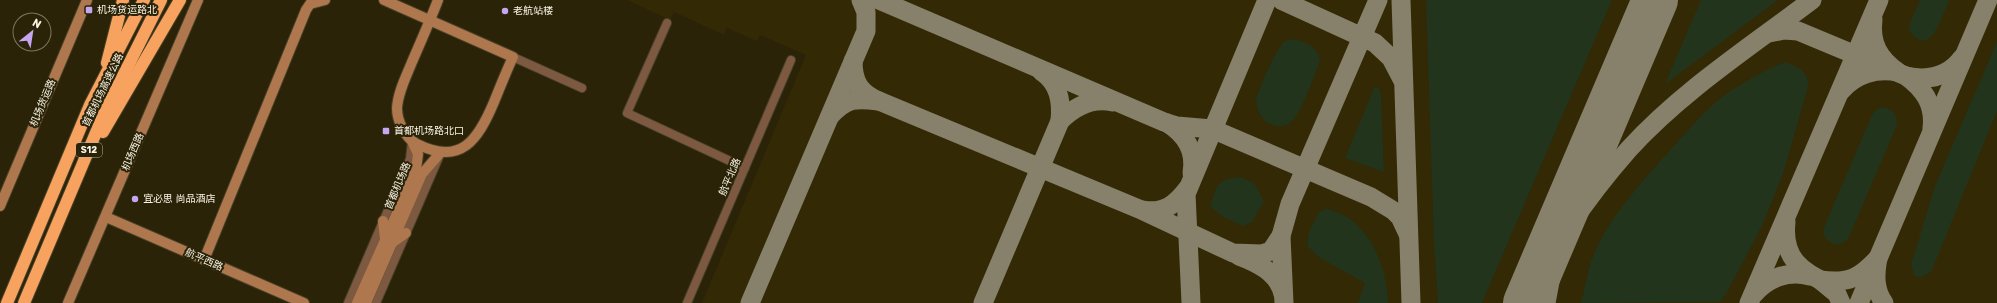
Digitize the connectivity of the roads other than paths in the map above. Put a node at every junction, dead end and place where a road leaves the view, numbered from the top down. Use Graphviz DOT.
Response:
graph roads {
  1 [pos="87,0"];
  2 [pos="123,0"];
  3 [pos="144,0"];
  4 [pos="161,0"];
  5 [pos="180,0"];
  6 [pos="198,0"];
  7 [pos="325,0"];
  8 [pos="438,0"];
  9 [pos="389,1"];
  10 [pos="430,20"];
  11 [pos="667,23"];
  12 [pos="513,57"];
  13 [pos="791,60"];
  14 [pos="104,78"];
  15 [pos="582,88"];
  16 [pos="412,141"];
  17 [pos="441,152"];
  18 [pos="83,163"];
  19 [pos="744,168"];
  20 [pos="0,206"];
  21 [pos="106,217"];
  22 [pos="383,221"];
  23 [pos="406,234"];
  24 [pos="389,241"];
  25 [pos="204,260"];
  26 [pos="7,303"];
  27 [pos="24,303"];
  28 [pos="68,303"];
  29 [pos="304,303"];
  30 [pos="348,303"];
  31 [pos="357,303"];
  32 [pos="366,303"];
  33 [pos="376,303"];
  34 [pos="687,303"];
  1 -- 20 [label="street, 机场货运路"];
  2 -- 14 [label="highway"];
  3 -- 14 [label="highway, 首都机场高速公路 / S12"];
  4 -- 18 [label="highway, 首都机场高速公路 / S12"];
  5 -- 18 [label="highway"];
  6 -- 21 [label="street, 机场西路"];
  7 -- 25 [label="street"];
  8 -- 10 [label="street"];
  9 -- 10 [label="street"];
  10 -- 12 [label="street"];
  10 -- 16 [label="street"];
  11 -- 19 [label="street"];
  12 -- 15 [label="street"];
  12 -- 17 [label="street"];
  13 -- 19 [label="street, 航平北路"];
  14 -- 26 [label="highway, 首都机场高速公路 / S12"];
  16 -- 17 [label="street"];
  16 -- 22 [label="street, 首都机场路"];
  16 -- 24 [label="street, 首都机场路"];
  17 -- 23 [label="street"];
  17 -- 24 [label="street, 首都机场路"];
  18 -- 27 [label="highway, 首都机场高速公路 / S12"];
  19 -- 34 [label="street, 航平北路"];
  21 -- 25 [label="street, 航平西路"];
  21 -- 28 [label="street, 机场西路"];
  22 -- 24 [label="street"];
  22 -- 30 [label="street, 首都机场路"];
  23 -- 24 [label="street"];
  23 -- 33 [label="street"];
  24 -- 31 [label="street, 首都机场路"];
  24 -- 32 [label="street, 首都机场路"];
  25 -- 29 [label="street, 航平西路"];
}
